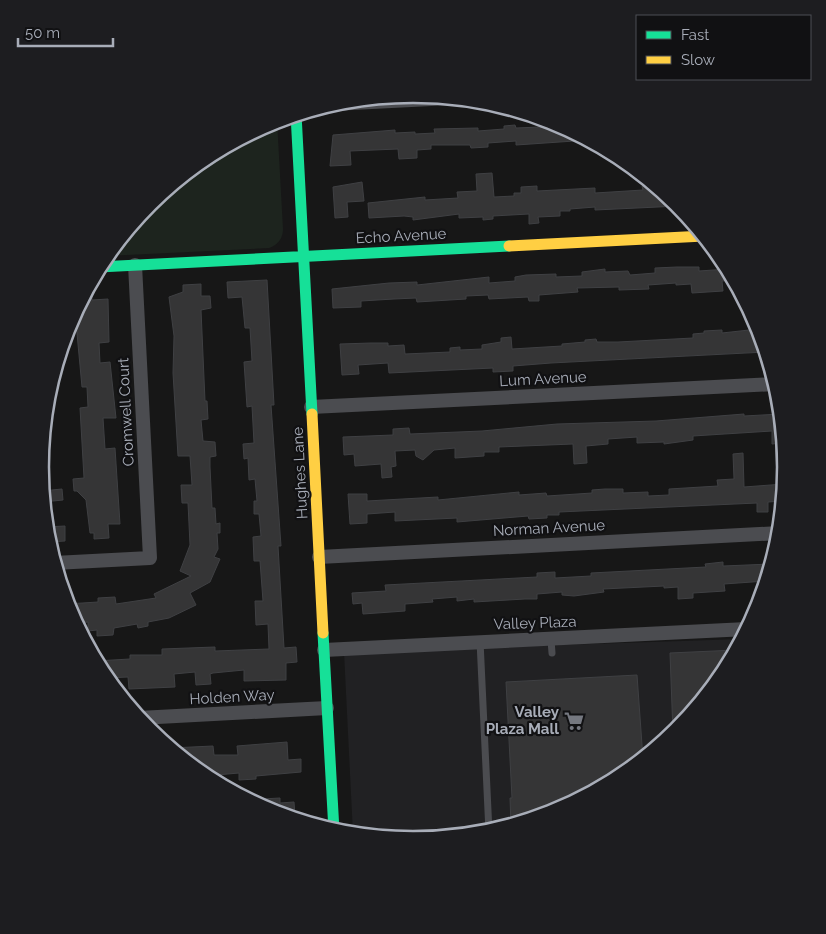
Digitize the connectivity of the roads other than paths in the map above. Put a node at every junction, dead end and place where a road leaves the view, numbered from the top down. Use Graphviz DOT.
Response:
graph roads {
  1 [pos="296,122"];
  2 [pos="695,236"];
  3 [pos="304,256"];
  4 [pos="135,265"];
  5 [pos="109,266"];
  6 [pos="767,384"];
  7 [pos="311,407"];
  8 [pos="771,533"];
  9 [pos="319,556"];
  10 [pos="61,563"];
  11 [pos="739,630"];
  12 [pos="480,641"];
  13 [pos="324,650"];
  14 [pos="327,708"];
  15 [pos="148,718"];
  16 [pos="333,822"];
  17 [pos="489,823"];
  1 -- 3 [label="street, Hughes Lane"];
  2 -- 3 [label="street, Echo Avenue"];
  3 -- 4 [label="street, Echo Avenue"];
  3 -- 7 [label="street, Hughes Lane"];
  4 -- 5 [label="street, Echo Avenue"];
  4 -- 10 [label="street, Cromwell Court"];
  6 -- 7 [label="street, Lum Avenue"];
  7 -- 9 [label="street, Hughes Lane"];
  8 -- 9 [label="street, Norman Avenue"];
  9 -- 13 [label="street, Hughes Lane"];
  11 -- 12 [label="street, Valley Plaza"];
  12 -- 13 [label="street, Valley Plaza"];
  12 -- 17 [label="lane"];
  13 -- 14 [label="street, Hughes Lane"];
  14 -- 15 [label="street, Holden Way"];
  14 -- 16 [label="street, Hughes Lane"];
}
